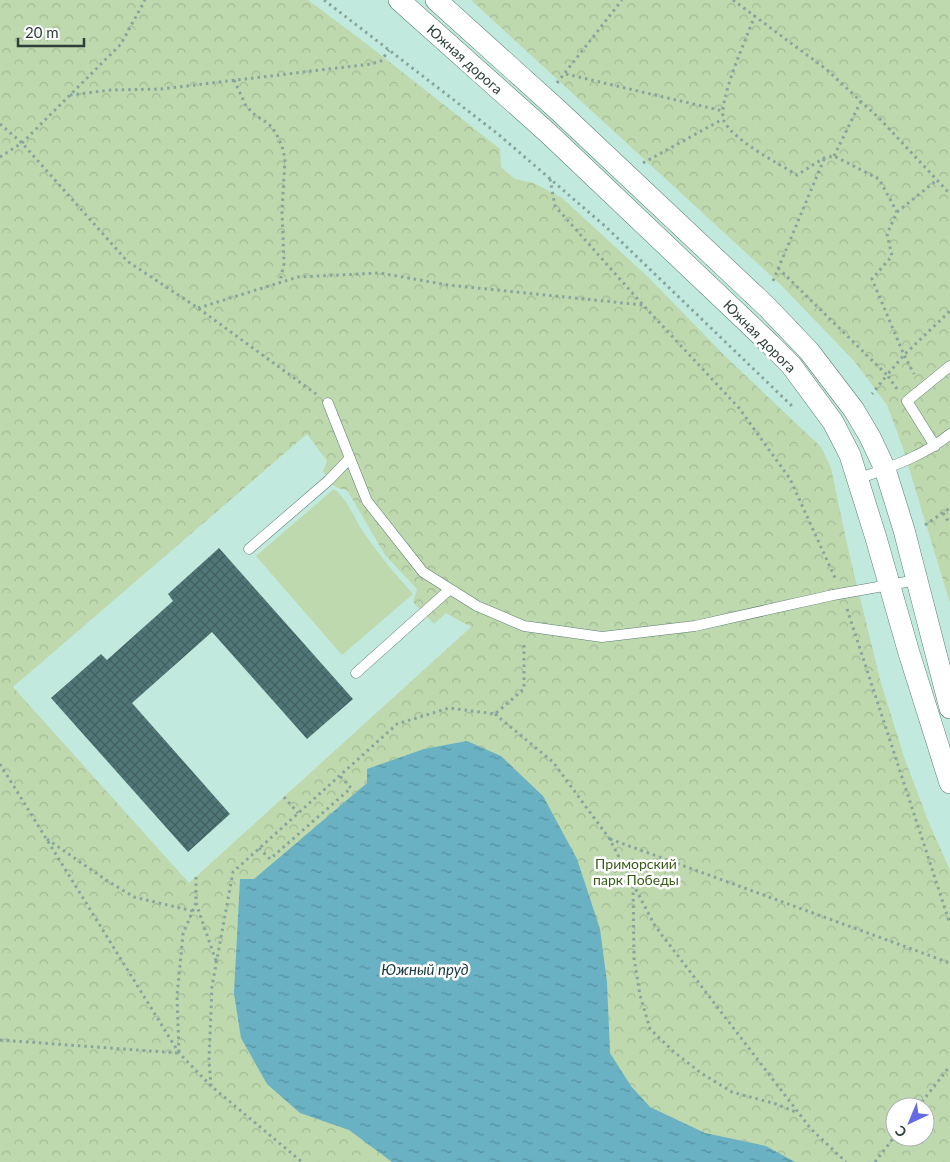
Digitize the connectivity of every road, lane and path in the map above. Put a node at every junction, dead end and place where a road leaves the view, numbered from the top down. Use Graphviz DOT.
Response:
graph roads {
  1 [pos="145,0"];
  2 [pos="324,0"];
  3 [pos="399,0"];
  4 [pos="436,0"];
  5 [pos="622,0"];
  6 [pos="733,0"];
  7 [pos="755,16"];
  8 [pos="389,50"];
  9 [pos="566,74"];
  10 [pos="234,80"];
  11 [pos="557,84"];
  12 [pos="70,94"];
  13 [pos="861,101"];
  14 [pos="723,111"];
  15 [pos="723,119"];
  16 [pos="0,124"];
  17 [pos="22,143"];
  18 [pos="834,156"];
  19 [pos="0,157"];
  20 [pos="824,158"];
  21 [pos="643,163"];
  22 [pos="550,179"];
  23 [pos="937,180"];
  24 [pos="950,194"];
  25 [pos="897,212"];
  26 [pos="778,268"];
  27 [pos="773,281"];
  28 [pos="280,282"];
  29 [pos="643,305"];
  30 [pos="198,308"];
  31 [pos="950,311"];
  32 [pos="904,355"];
  33 [pos="950,366"];
  34 [pos="887,375"];
  35 [pos="922,388"];
  36 [pos="872,394"];
  37 [pos="907,401"];
  38 [pos="328,403"];
  39 [pos="800,412"];
  40 [pos="950,434"];
  41 [pos="936,446"];
  42 [pos="349,458"];
  43 [pos="885,469"];
  44 [pos="858,478"];
  45 [pos="950,508"];
  46 [pos="943,513"];
  47 [pos="950,524"];
  48 [pos="922,527"];
  49 [pos="248,549"];
  50 [pos="917,580"];
  51 [pos="890,586"];
  52 [pos="450,589"];
  53 [pos="842,594"];
  54 [pos="524,626"];
  55 [pos="356,673"];
  56 [pos="950,708"];
  57 [pos="495,714"];
  58 [pos="0,764"];
  59 [pos="340,775"];
  60 [pos="950,783"];
  61 [pos="284,797"];
  62 [pos="298,813"];
  63 [pos="46,838"];
  64 [pos="609,838"];
  65 [pos="259,848"];
  66 [pos="196,876"];
  67 [pos="633,885"];
  68 [pos="196,903"];
  69 [pos="192,911"];
  70 [pos="950,924"];
  71 [pos="216,961"];
  72 [pos="950,963"];
  73 [pos="0,1040"];
  74 [pos="179,1053"];
  75 [pos="950,1066"];
  76 [pos="211,1086"];
  77 [pos="926,1097"];
  78 [pos="799,1113"];
  79 [pos="887,1147"];
  80 [pos="302,1162"];
  81 [pos="846,1162"];
  82 [pos="875,1162"];
  1 -- 12 [label="path"];
  2 -- 8 [label="path"];
  3 -- 44 [label="street, Южная дорога"];
  4 -- 43 [label="street, Южная дорога"];
  5 -- 9 [label="path"];
  6 -- 7 [label="path"];
  7 -- 13 [label="path"];
  7 -- 14 [label="path"];
  8 -- 10 [label="path"];
  8 -- 22 [label="path"];
  9 -- 11 [label="path"];
  9 -- 14 [label="path"];
  10 -- 12 [label="path"];
  10 -- 28 [label="path"];
  12 -- 17 [label="path"];
  13 -- 18 [label="path"];
  13 -- 23 [label="path"];
  14 -- 15 [label="path"];
  15 -- 20 [label="path"];
  15 -- 21 [label="path"];
  16 -- 17 [label="path"];
  17 -- 19 [label="path"];
  17 -- 30 [label="path"];
  18 -- 20 [label="path"];
  18 -- 25 [label="path"];
  20 -- 26 [label="path"];
  22 -- 29 [label="path"];
  22 -- 39 [label="path"];
  23 -- 24 [label="path"];
  23 -- 25 [label="path"];
  25 -- 32 [label="path"];
  26 -- 27 [label="path"];
  26 -- 34 [label="path"];
  28 -- 29 [label="path"];
  28 -- 30 [label="path"];
  29 -- 53 [label="path"];
  30 -- 38 [label="path"];
  31 -- 32 [label="path"];
  32 -- 34 [label="path"];
  32 -- 35 [label="path"];
  33 -- 35 [label="lane"];
  34 -- 36 [label="path"];
  34 -- 37 [label="path"];
  35 -- 37 [label="lane"];
  37 -- 41 [label="lane"];
  38 -- 42 [label="lane"];
  40 -- 41 [label="lane"];
  41 -- 43 [label="lane"];
  42 -- 49 [label="lane"];
  42 -- 52 [label="lane"];
  43 -- 44 [label="lane"];
  43 -- 50 [label="street, Южная дорога"];
  44 -- 51 [label="street, Южная дорога"];
  45 -- 46 [label="path"];
  46 -- 47 [label="path"];
  46 -- 48 [label="path"];
  50 -- 51 [label="lane"];
  50 -- 56 [label="street, Южная дорога"];
  51 -- 53 [label="lane"];
  51 -- 60 [label="street, Южная дорога"];
  52 -- 54 [label="lane"];
  52 -- 55 [label="lane"];
  53 -- 54 [label="lane"];
  53 -- 70 [label="path"];
  54 -- 57 [label="path"];
  57 -- 59 [label="path"];
  57 -- 64 [label="path"];
  58 -- 63 [label="path"];
  59 -- 62 [label="path"];
  59 -- 65 [label="path"];
  61 -- 62 [label="path"];
  62 -- 65 [label="path"];
  63 -- 69 [label="path"];
  63 -- 74 [label="path"];
  64 -- 67 [label="path"];
  64 -- 72 [label="path"];
  65 -- 71 [label="path"];
  66 -- 68 [label="path"];
  67 -- 78 [label="path"];
  67 -- 78 [label="path"];
  68 -- 69 [label="path"];
  68 -- 71 [label="path"];
  69 -- 74 [label="path"];
  71 -- 76 [label="path"];
  73 -- 74 [label="path"];
  74 -- 76 [label="path"];
  75 -- 77 [label="path"];
  76 -- 80 [label="path"];
  78 -- 81 [label="path"];
  79 -- 82 [label="path"];
}
